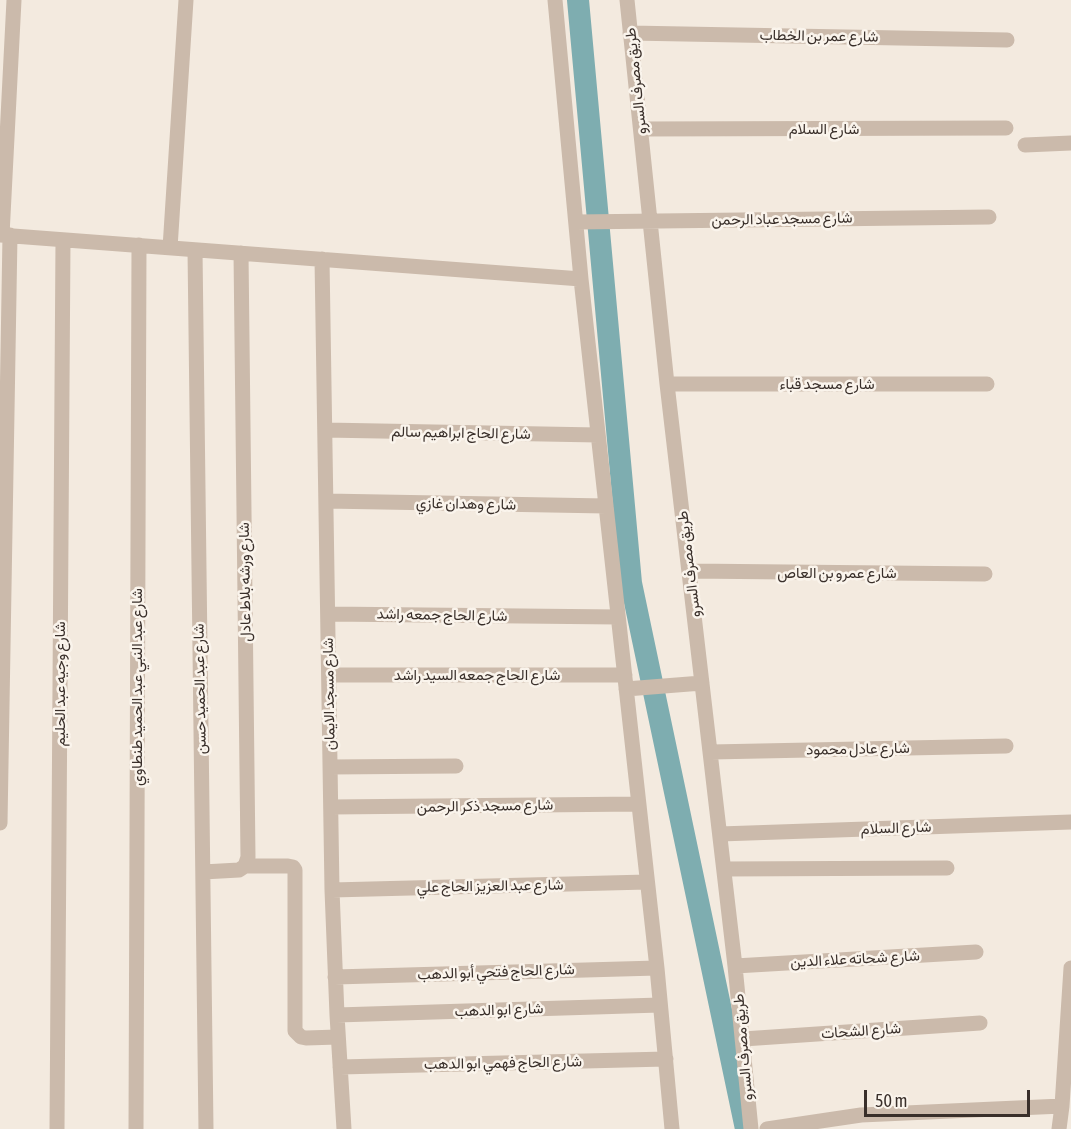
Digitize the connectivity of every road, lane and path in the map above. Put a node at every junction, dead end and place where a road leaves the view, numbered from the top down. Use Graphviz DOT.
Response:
graph roads {
  1 [pos="14,0"];
  2 [pos="186,0"];
  3 [pos="555,0"];
  4 [pos="627,0"];
  5 [pos="630,33"];
  6 [pos="1007,40"];
  7 [pos="1006,128"];
  8 [pos="641,129"];
  9 [pos="1071,142"];
  10 [pos="1025,145"];
  11 [pos="988,217"];
  12 [pos="650,221"];
  13 [pos="576,222"];
  14 [pos="4,235"];
  15 [pos="63,240"];
  16 [pos="139,245"];
  17 [pos="170,248"];
  18 [pos="195,250"];
  19 [pos="241,253"];
  20 [pos="322,259"];
  21 [pos="581,279"];
  22 [pos="667,384"];
  23 [pos="987,384"];
  24 [pos="325,430"];
  25 [pos="598,435"];
  26 [pos="326,501"];
  27 [pos="606,506"];
  28 [pos="690,571"];
  29 [pos="984,574"];
  30 [pos="328,614"];
  31 [pos="618,617"];
  32 [pos="329,675"];
  33 [pos="625,682"];
  34 [pos="702,683"];
  35 [pos="1006,747"];
  36 [pos="711,752"];
  37 [pos="456,766"];
  38 [pos="330,767"];
  39 [pos="639,804"];
  40 [pos="331,807"];
  41 [pos="1071,822"];
  42 [pos="0,823"];
  43 [pos="720,834"];
  44 [pos="245,866"];
  45 [pos="947,868"];
  46 [pos="724,869"];
  47 [pos="202,872"];
  48 [pos="647,882"];
  49 [pos="332,890"];
  50 [pos="976,952"];
  51 [pos="735,966"];
  52 [pos="657,968"];
  53 [pos="1071,968"];
  54 [pos="335,977"];
  55 [pos="660,1005"];
  56 [pos="337,1015"];
  57 [pos="980,1023"];
  58 [pos="338,1038"];
  59 [pos="743,1039"];
  60 [pos="666,1059"];
  61 [pos="340,1067"];
  62 [pos="1062,1106"];
  63 [pos="57,1129"];
  64 [pos="136,1129"];
  65 [pos="206,1129"];
  66 [pos="344,1129"];
  67 [pos="672,1129"];
  68 [pos="751,1129"];
  69 [pos="767,1129"];
  70 [pos="1059,1129"];
  1 -- 14 [label="street"];
  2 -- 17 [label="street"];
  3 -- 13 [label="street"];
  4 -- 5 [label="street, طريق مصرف السرو"];
  5 -- 6 [label="street, شارع عمر بن الخطاب"];
  5 -- 8 [label="street, طريق مصرف السرو"];
  7 -- 8 [label="street, شارع السلام"];
  8 -- 12 [label="street, طريق مصرف السرو"];
  9 -- 10 [label="street"];
  11 -- 12 [label="street, شارع مسجد عباد الرحمن"];
  12 -- 13 [label="street, شارع مسجد عباد الرحمن"];
  12 -- 22 [label="street, طريق مصرف السرو"];
  13 -- 21 [label="street"];
  14 -- 15 [label="street"];
  14 -- 42 [label="street"];
  15 -- 16 [label="street"];
  15 -- 63 [label="street, شارع وجيه عبد الحليم"];
  16 -- 17 [label="street"];
  16 -- 64 [label="street, شارع عبد النبي عبد الحميد طنطاوي"];
  17 -- 18 [label="street"];
  18 -- 19 [label="street"];
  18 -- 47 [label="street, شارع عبد الحميد حسن"];
  19 -- 20 [label="street"];
  19 -- 44 [label="street, شارع ورشه بلاط عادل"];
  20 -- 21 [label="street"];
  20 -- 24 [label="street, شارع مسجد الايمان"];
  21 -- 25 [label="street"];
  22 -- 23 [label="street, شارع مسجد قباء"];
  22 -- 28 [label="street, طريق مصرف السرو"];
  24 -- 25 [label="street, شارع الحاج ابراهيم سالم"];
  24 -- 26 [label="street, شارع مسجد الايمان"];
  25 -- 27 [label="street"];
  26 -- 27 [label="street, شارع وهدان غازي"];
  26 -- 30 [label="street, شارع مسجد الايمان"];
  27 -- 31 [label="street"];
  28 -- 29 [label="street, شارع عمرو بن العاص"];
  28 -- 34 [label="street, طريق مصرف السرو"];
  30 -- 31 [label="street, شارع الحاج جمعه راشد"];
  30 -- 32 [label="street, شارع مسجد الايمان"];
  31 -- 33 [label="street"];
  32 -- 33 [label="street, شارع الحاج جمعه السيد راشد"];
  32 -- 38 [label="street, شارع مسجد الايمان"];
  33 -- 34 [label="street, شارع الحاج جمعه السيد راشد"];
  33 -- 39 [label="street"];
  34 -- 36 [label="street, طريق مصرف السرو"];
  35 -- 36 [label="street, شارع عادل محمود"];
  36 -- 43 [label="street, طريق مصرف السرو"];
  37 -- 38 [label="street"];
  38 -- 40 [label="street, شارع مسجد الايمان"];
  39 -- 40 [label="street, شارع مسجد ذكر الرحمن"];
  39 -- 48 [label="street"];
  40 -- 49 [label="street, شارع مسجد الايمان"];
  41 -- 43 [label="street, شارع السلام"];
  43 -- 46 [label="street, طريق مصرف السرو"];
  44 -- 47 [label="street"];
  44 -- 58 [label="street"];
  45 -- 46 [label="street"];
  46 -- 51 [label="street, طريق مصرف السرو"];
  47 -- 65 [label="street, شارع عبد الحميد حسن"];
  48 -- 49 [label="street, شارع عبد العزيز الحاج علي"];
  48 -- 52 [label="street"];
  49 -- 54 [label="street, شارع مسجد الايمان"];
  50 -- 51 [label="street, شارع شحاته علاء الدين"];
  51 -- 59 [label="street, طريق مصرف السرو"];
  52 -- 54 [label="street, شارع الحاج فتحي أبو الدهب"];
  52 -- 55 [label="street"];
  53 -- 62 [label="street"];
  54 -- 56 [label="street, شارع مسجد الايمان"];
  55 -- 56 [label="street, شارع ابو الدهب"];
  55 -- 60 [label="street"];
  56 -- 58 [label="street, شارع مسجد الايمان"];
  57 -- 59 [label="street, شارع الشحات"];
  58 -- 61 [label="street, شارع مسجد الايمان"];
  59 -- 68 [label="street, طريق مصرف السرو"];
  60 -- 61 [label="street, شارع الحاج فهمي ابو الدهب"];
  60 -- 67 [label="street"];
  61 -- 66 [label="street, شارع مسجد الايمان"];
  62 -- 69 [label="street"];
  62 -- 70 [label="street"];
}
